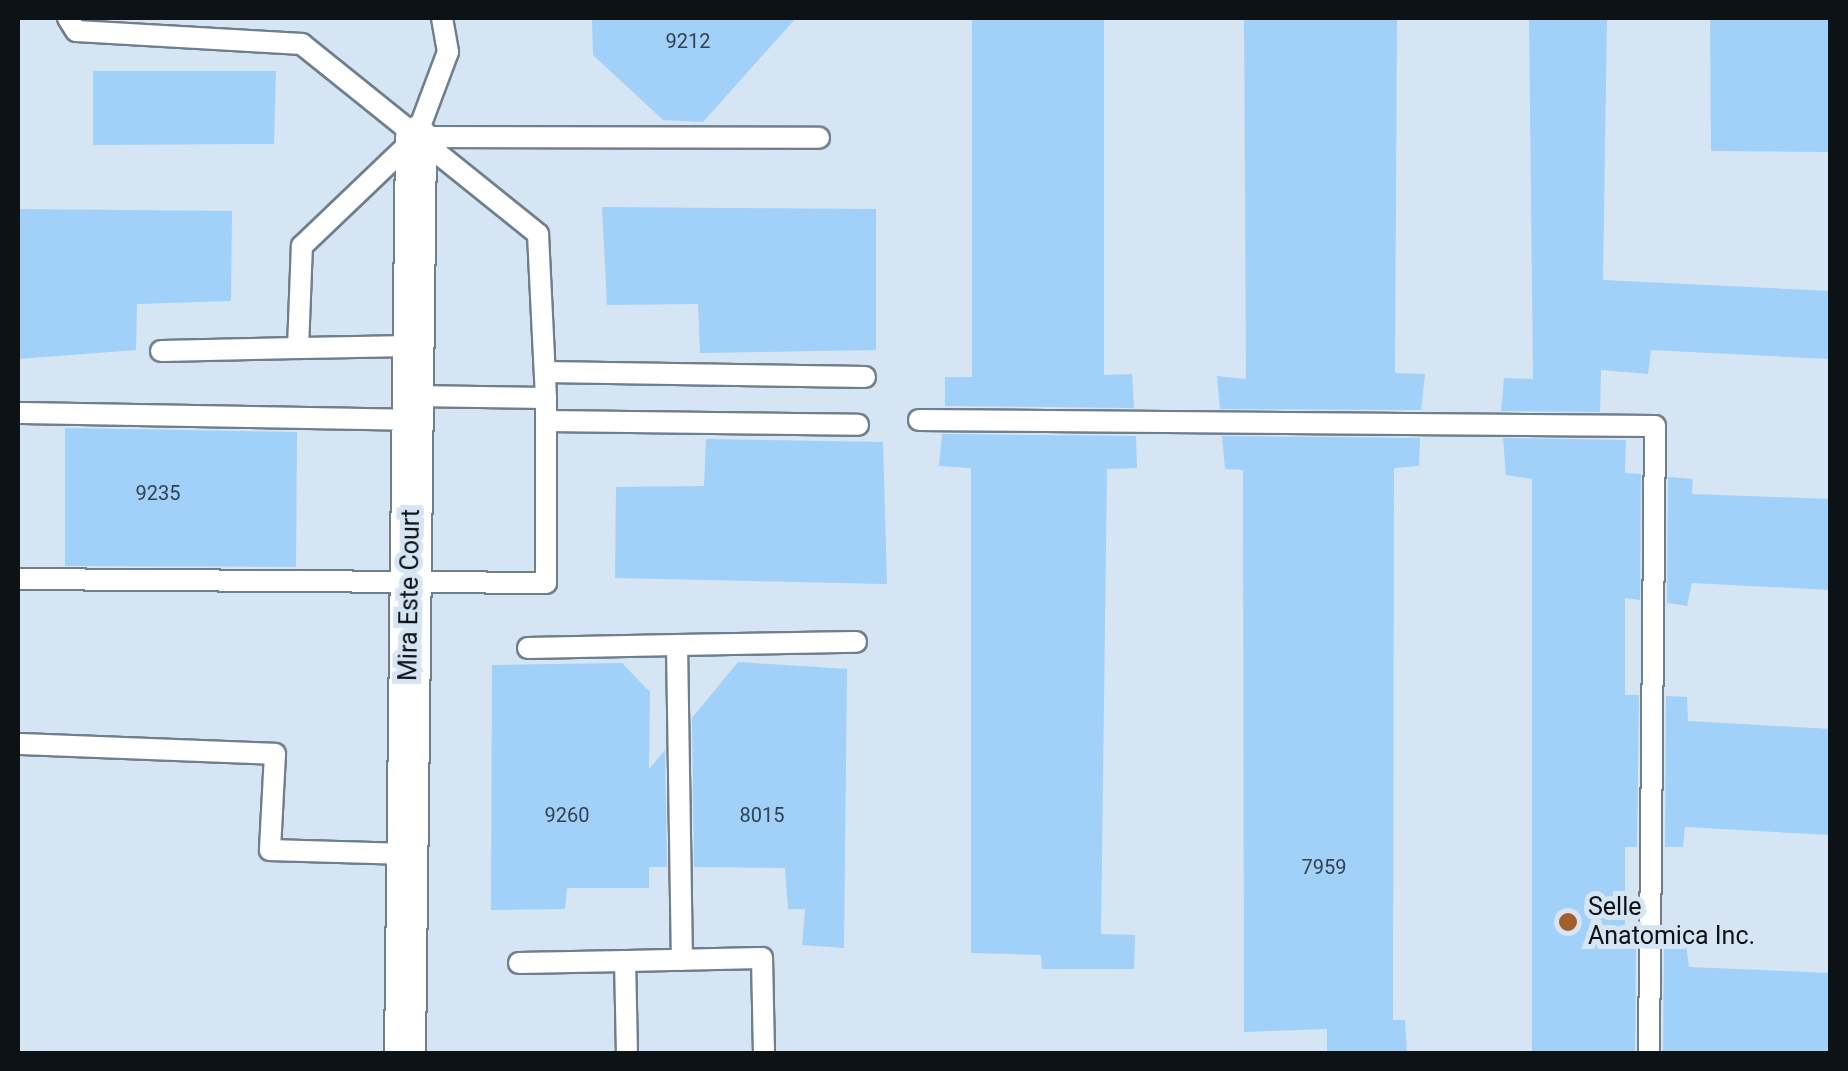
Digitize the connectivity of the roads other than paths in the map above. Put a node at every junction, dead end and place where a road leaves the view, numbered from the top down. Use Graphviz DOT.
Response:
graph roads {
  1 [pos="68,18"];
  2 [pos="146,18"];
  3 [pos="442,18"];
  4 [pos="124,33"];
  5 [pos="416,138"];
  6 [pos="819,138"];
  7 [pos="414,346"];
  8 [pos="298,348"];
  9 [pos="161,352"];
  10 [pos="544,372"];
  11 [pos="864,377"];
  12 [pos="546,398"];
  13 [pos="413,408"];
  14 [pos="18,413"];
  15 [pos="918,420"];
  16 [pos="546,421"];
  17 [pos="858,425"];
  18 [pos="18,579"];
  19 [pos="411,583"];
  20 [pos="856,642"];
  21 [pos="677,646"];
  22 [pos="528,648"];
  23 [pos="18,744"];
  24 [pos="407,854"];
  25 [pos="682,960"];
  26 [pos="625,961"];
  27 [pos="520,963"];
  28 [pos="405,1054"];
  29 [pos="627,1054"];
  30 [pos="764,1054"];
  31 [pos="1649,1054"];
  1 -- 4 [label="lane"];
  2 -- 4 [label="lane"];
  3 -- 5 [label="lane"];
  4 -- 5 [label="lane"];
  5 -- 6 [label="lane"];
  5 -- 7 [label="street, Mira Este Court"];
  5 -- 8 [label="lane"];
  5 -- 10 [label="lane"];
  7 -- 8 [label="lane"];
  7 -- 13 [label="street, Mira Este Court"];
  8 -- 9 [label="lane"];
  10 -- 11 [label="lane"];
  10 -- 12 [label="lane"];
  12 -- 13 [label="lane"];
  12 -- 16 [label="lane"];
  13 -- 14 [label="lane"];
  13 -- 19 [label="street, Mira Este Court"];
  15 -- 31 [label="lane"];
  16 -- 17 [label="lane"];
  16 -- 19 [label="lane"];
  18 -- 19 [label="lane"];
  19 -- 24 [label="street, Mira Este Court"];
  20 -- 21 [label="lane"];
  21 -- 22 [label="lane"];
  21 -- 25 [label="lane"];
  23 -- 24 [label="lane"];
  24 -- 28 [label="street, Mira Este Court"];
  25 -- 26 [label="lane"];
  25 -- 30 [label="lane"];
  26 -- 27 [label="lane"];
  26 -- 29 [label="lane"];
}
